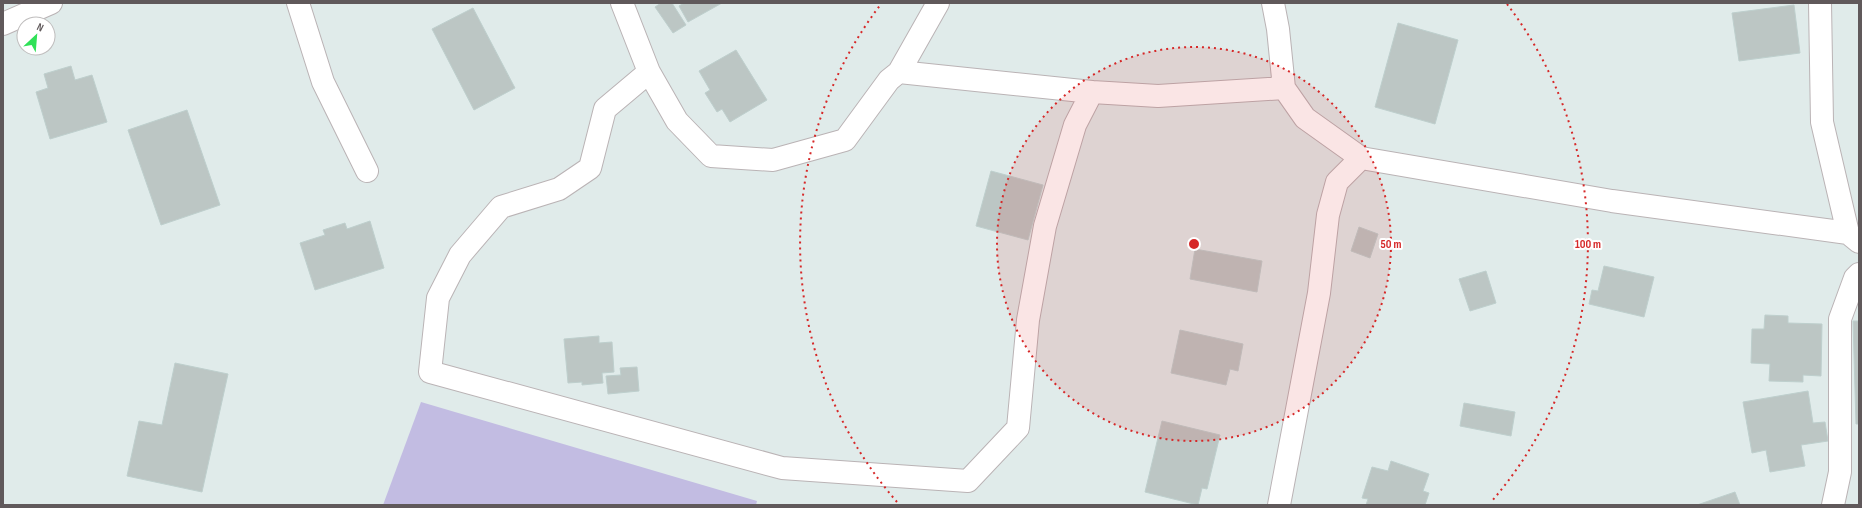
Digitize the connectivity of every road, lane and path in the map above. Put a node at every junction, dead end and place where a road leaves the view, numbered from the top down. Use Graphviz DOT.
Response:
graph roads {
  1 [pos="51,3"];
  2 [pos="298,3"];
  3 [pos="622,3"];
  4 [pos="938,3"];
  5 [pos="1273,3"];
  6 [pos="1820,3"];
  7 [pos="5,27"];
  8 [pos="649,72"];
  9 [pos="899,72"];
  10 [pos="1284,88"];
  11 [pos="1092,92"];
  12 [pos="1361,158"];
  13 [pos="367,171"];
  14 [pos="1854,237"];
  15 [pos="1859,274"];
  16 [pos="1279,505"];
  17 [pos="1833,505"];
  1 -- 7 [label="street"];
  2 -- 13 [label="street"];
  3 -- 8 [label="street"];
  4 -- 9 [label="street"];
  5 -- 10 [label="street"];
  6 -- 14 [label="street"];
  8 -- 9 [label="street"];
  8 -- 11 [label="street"];
  9 -- 11 [label="street"];
  10 -- 11 [label="street"];
  10 -- 12 [label="street"];
  12 -- 14 [label="street"];
  12 -- 16 [label="street"];
  15 -- 17 [label="street"];
}
